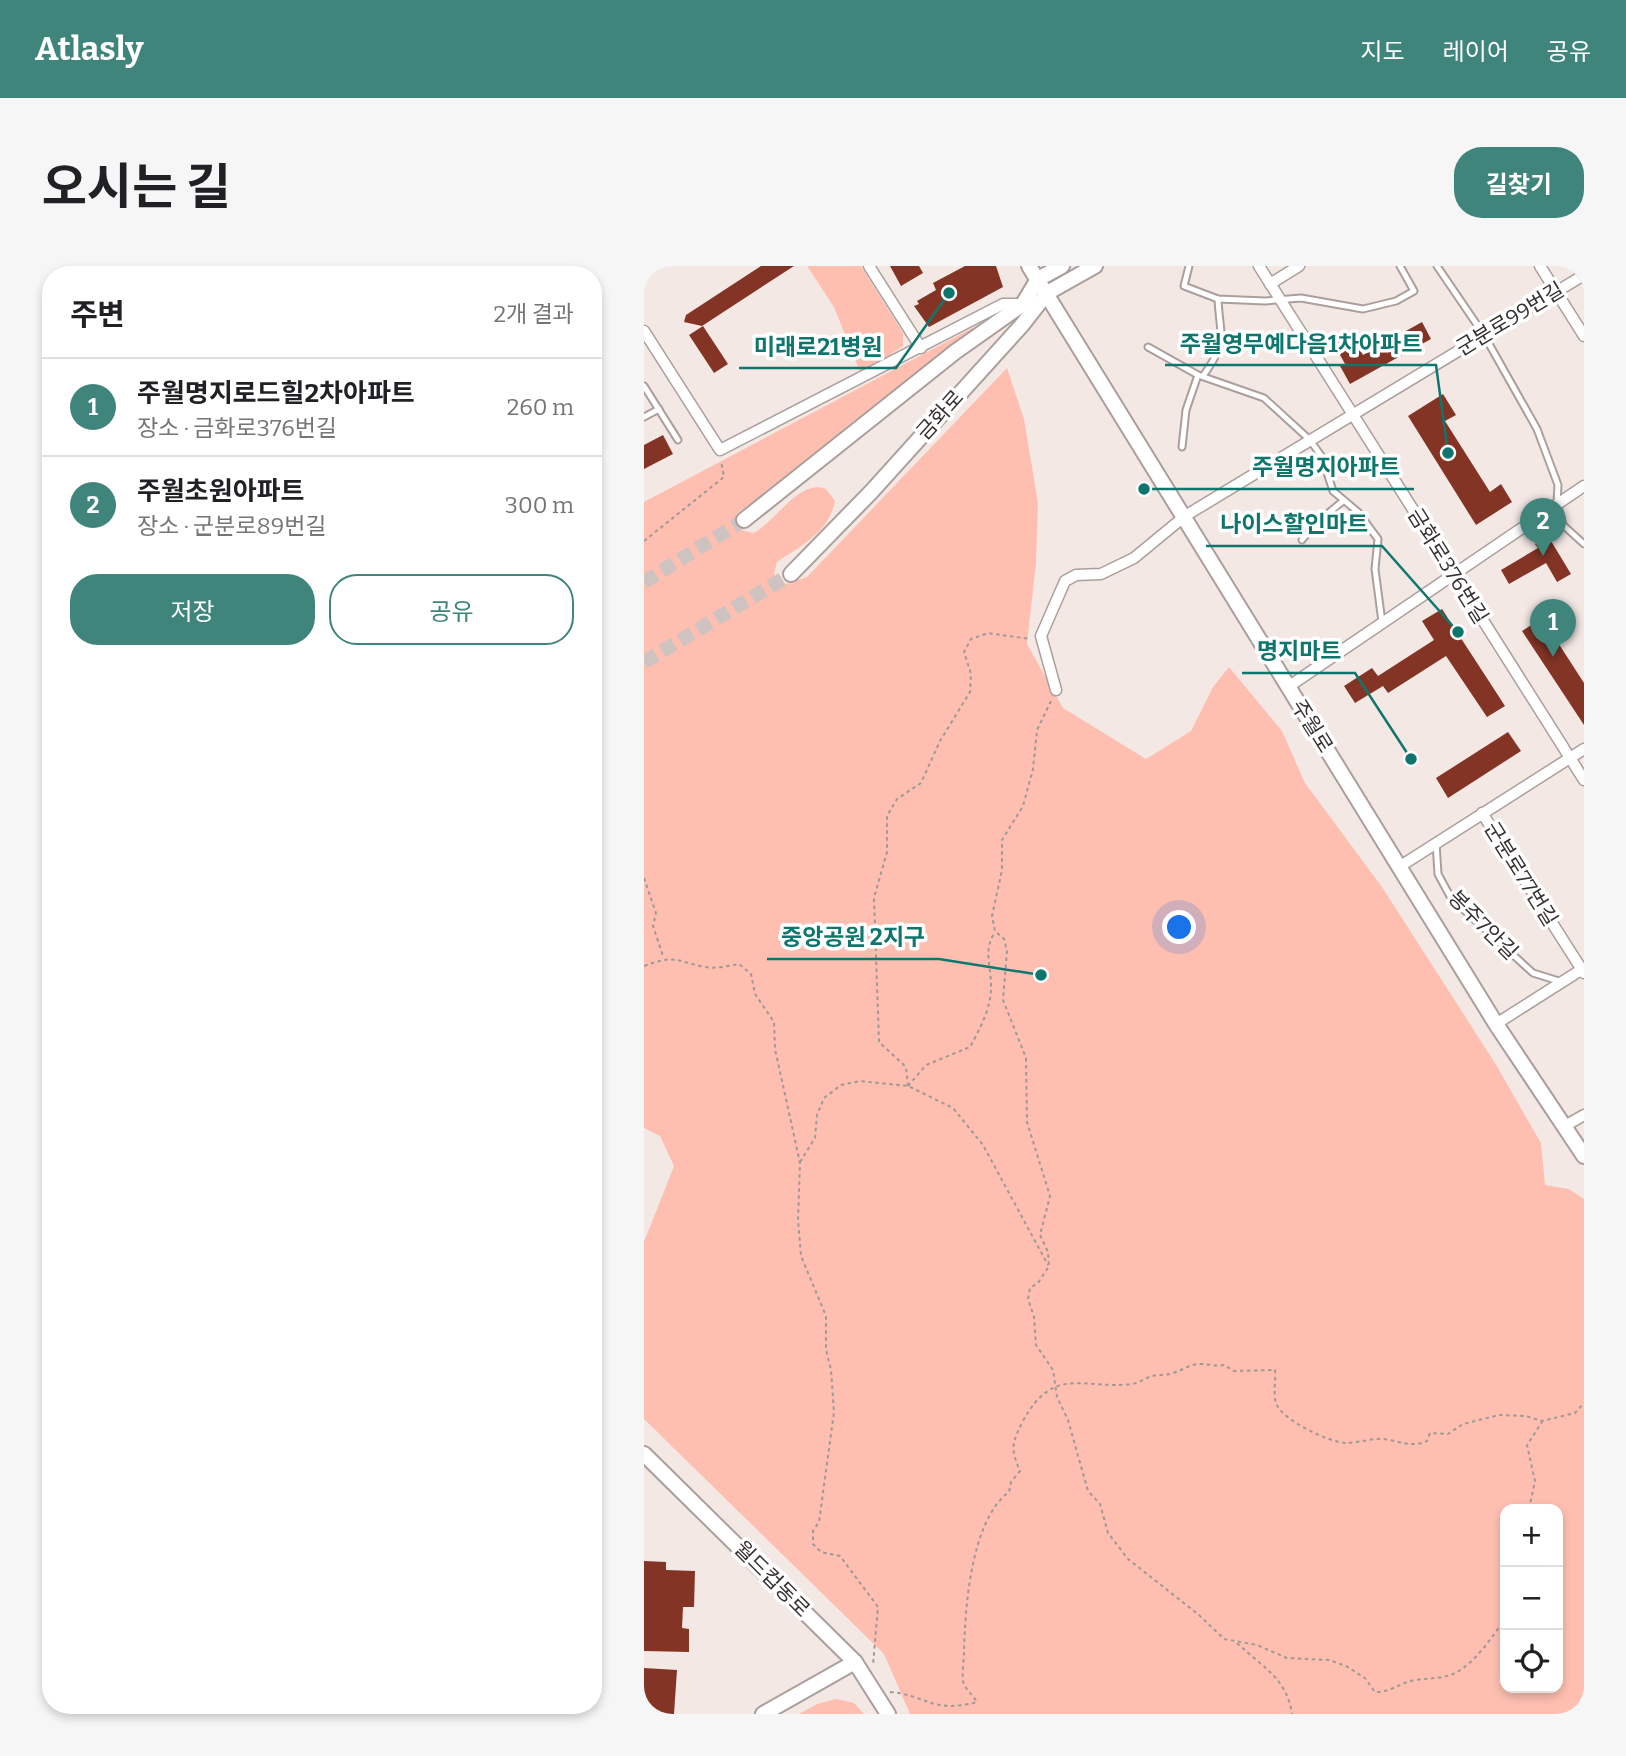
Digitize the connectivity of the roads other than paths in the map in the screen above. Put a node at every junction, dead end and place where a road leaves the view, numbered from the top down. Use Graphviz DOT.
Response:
graph roads {
  1 [pos="869,266"];
  2 [pos="1029,266"];
  3 [pos="1062,266"];
  4 [pos="1095,266"];
  5 [pos="1189,266"];
  6 [pos="1259,266"];
  7 [pos="1299,266"];
  8 [pos="1400,266"];
  9 [pos="1437,266"];
  10 [pos="1540,266"];
  11 [pos="1584,275"];
  12 [pos="1038,279"];
  13 [pos="1270,284"];
  14 [pos="1556,292"];
  15 [pos="1047,293"];
  16 [pos="1218,299"];
  17 [pos="1280,299"];
  18 [pos="1023,304"];
  19 [pos="644,331"];
  20 [pos="1484,335"];
  21 [pos="1584,336"];
  22 [pos="1148,347"];
  23 [pos="921,348"];
  24 [pos="1201,375"];
  25 [pos="644,386"];
  26 [pos="659,409"];
  27 [pos="1352,413"];
  28 [pos="644,417"];
  29 [pos="678,440"];
  30 [pos="1311,440"];
  31 [pos="1182,447"];
  32 [pos="1584,486"];
  33 [pos="1343,501"];
  34 [pos="1558,503"];
  35 [pos="1185,516"];
  36 [pos="744,520"];
  37 [pos="1302,540"];
  38 [pos="1584,544"];
  39 [pos="791,574"];
  40 [pos="1453,574"];
  41 [pos="1382,622"];
  42 [pos="1288,687"];
  43 [pos="1056,690"];
  44 [pos="1584,749"];
  45 [pos="1570,758"];
  46 [pos="1584,780"];
  47 [pos="1482,813"];
  48 [pos="1436,843"];
  49 [pos="1399,867"];
  50 [pos="1583,970"];
  51 [pos="1562,982"];
  52 [pos="1496,1024"];
  53 [pos="1584,1115"];
  54 [pos="1565,1126"];
  55 [pos="1584,1156"];
  56 [pos="644,1454"];
  57 [pos="855,1662"];
  58 [pos="763,1714"];
  59 [pos="888,1714"];
  1 -- 23 [label="street"];
  2 -- 12 [label="street, 주월로"];
  3 -- 12 [label="street"];
  4 -- 15 [label="street, 금화로"];
  5 -- 16 [label="lane"];
  6 -- 13 [label="street, 금화로376번길"];
  7 -- 13 [label="street"];
  8 -- 17 [label="lane"];
  9 -- 20 [label="lane"];
  10 -- 14 [label="street"];
  11 -- 14 [label="street, 군분로99번길"];
  12 -- 15 [label="street, 주월로"];
  12 -- 18 [label="street, 금화로"];
  13 -- 17 [label="street, 금화로376번길"];
  14 -- 20 [label="street, 군분로99번길"];
  14 -- 21 [label="street"];
  15 -- 35 [label="street, 주월로"];
  15 -- 39 [label="street, 금화로"];
  16 -- 17 [label="lane"];
  16 -- 24 [label="lane"];
  17 -- 27 [label="street, 금화로376번길"];
  18 -- 23 [label="street"];
  18 -- 36 [label="street, 금화로"];
  19 -- 23 [label="street"];
  20 -- 27 [label="street, 군분로99번길"];
  20 -- 34 [label="lane"];
  22 -- 24 [label="lane"];
  24 -- 30 [label="lane"];
  24 -- 31 [label="lane"];
  25 -- 26 [label="lane"];
  26 -- 28 [label="lane"];
  26 -- 29 [label="lane"];
  27 -- 30 [label="street, 군분로99번길"];
  27 -- 40 [label="street, 금화로376번길"];
  30 -- 33 [label="lane"];
  30 -- 35 [label="street, 군분로99번길"];
  32 -- 34 [label="street"];
  33 -- 37 [label="lane"];
  33 -- 41 [label="lane"];
  34 -- 38 [label="lane"];
  34 -- 40 [label="street"];
  35 -- 42 [label="street, 주월로"];
  35 -- 43 [label="street, 군분로99번길"];
  40 -- 41 [label="street"];
  40 -- 45 [label="street, 금화로376번길"];
  41 -- 42 [label="street"];
  42 -- 49 [label="street, 주월로"];
  44 -- 45 [label="street, 군분로77번길"];
  45 -- 46 [label="street, 금화로376번길"];
  45 -- 47 [label="street, 군분로77번길"];
  47 -- 48 [label="street, 군분로77번길"];
  47 -- 50 [label="street, 군분로77번길"];
  48 -- 49 [label="street, 군분로77번길"];
  48 -- 51 [label="lane, 봉주7안길"];
  49 -- 52 [label="street, 주월로"];
  50 -- 51 [label="street"];
  51 -- 52 [label="street"];
  52 -- 54 [label="street, 주월로"];
  53 -- 54 [label="street"];
  54 -- 55 [label="street, 주월로"];
  56 -- 57 [label="street, 월드컵동로"];
  57 -- 58 [label="street"];
  57 -- 59 [label="street, 월드컵동로"];
}
